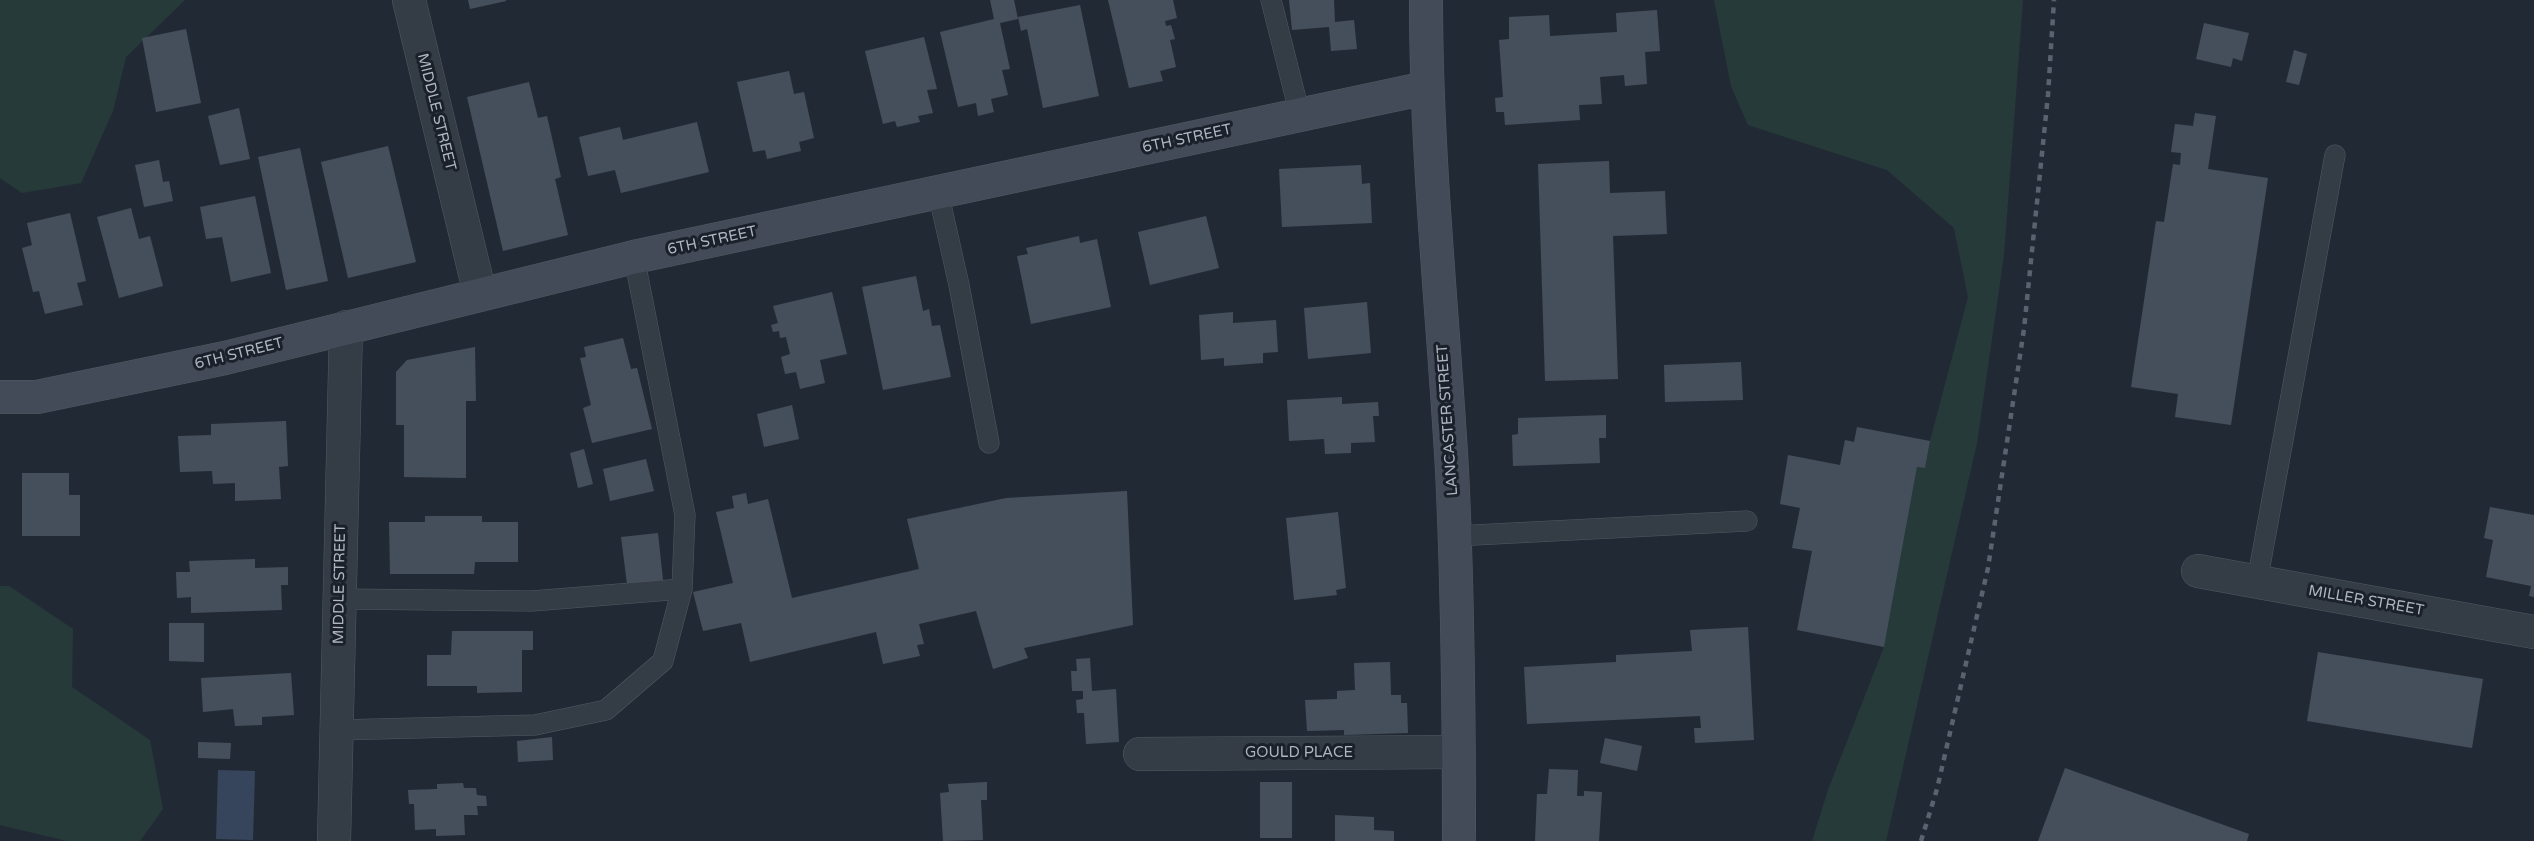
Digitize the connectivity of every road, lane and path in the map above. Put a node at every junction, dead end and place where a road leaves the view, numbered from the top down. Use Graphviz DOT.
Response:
graph roads {
  1 [pos="409,0"];
  2 [pos="1271,0"];
  3 [pos="1426,0"];
  4 [pos="1426,88"];
  5 [pos="1300,115"];
  6 [pos="2335,155"];
  7 [pos="938,192"];
  8 [pos="634,257"];
  9 [pos="480,294"];
  10 [pos="346,327"];
  11 [pos="0,397"];
  12 [pos="988,442"];
  13 [pos="1747,521"];
  14 [pos="1455,536"];
  15 [pos="2198,571"];
  16 [pos="2256,582"];
  17 [pos="682,589"];
  18 [pos="340,599"];
  19 [pos="2534,632"];
  20 [pos="336,730"];
  21 [pos="1459,752"];
  22 [pos="1140,754"];
  23 [pos="334,841"];
  24 [pos="1459,841"];
  1 -- 9 [label="street, MIDDLE STREET"];
  2 -- 5 [label="lane"];
  3 -- 4 [label="street, LANCASTER STREET"];
  4 -- 5 [label="street, 6TH STREET"];
  4 -- 14 [label="street, LANCASTER STREET"];
  5 -- 7 [label="street, 6TH STREET"];
  6 -- 16 [label="lane"];
  7 -- 8 [label="street, 6TH STREET"];
  7 -- 12 [label="lane"];
  8 -- 9 [label="street, 6TH STREET"];
  8 -- 17 [label="lane"];
  9 -- 10 [label="street, 6TH STREET"];
  10 -- 11 [label="street, 6TH STREET"];
  10 -- 18 [label="street, MIDDLE STREET"];
  13 -- 14 [label="lane"];
  14 -- 21 [label="street, LANCASTER STREET"];
  15 -- 16 [label="street, MILLER STREET"];
  16 -- 19 [label="street, MILLER STREET"];
  17 -- 18 [label="lane"];
  17 -- 20 [label="lane"];
  18 -- 20 [label="street, MIDDLE STREET"];
  20 -- 23 [label="street, MIDDLE STREET"];
  21 -- 22 [label="street, GOULD PLACE"];
  21 -- 24 [label="street, LANCASTER STREET"];
}
